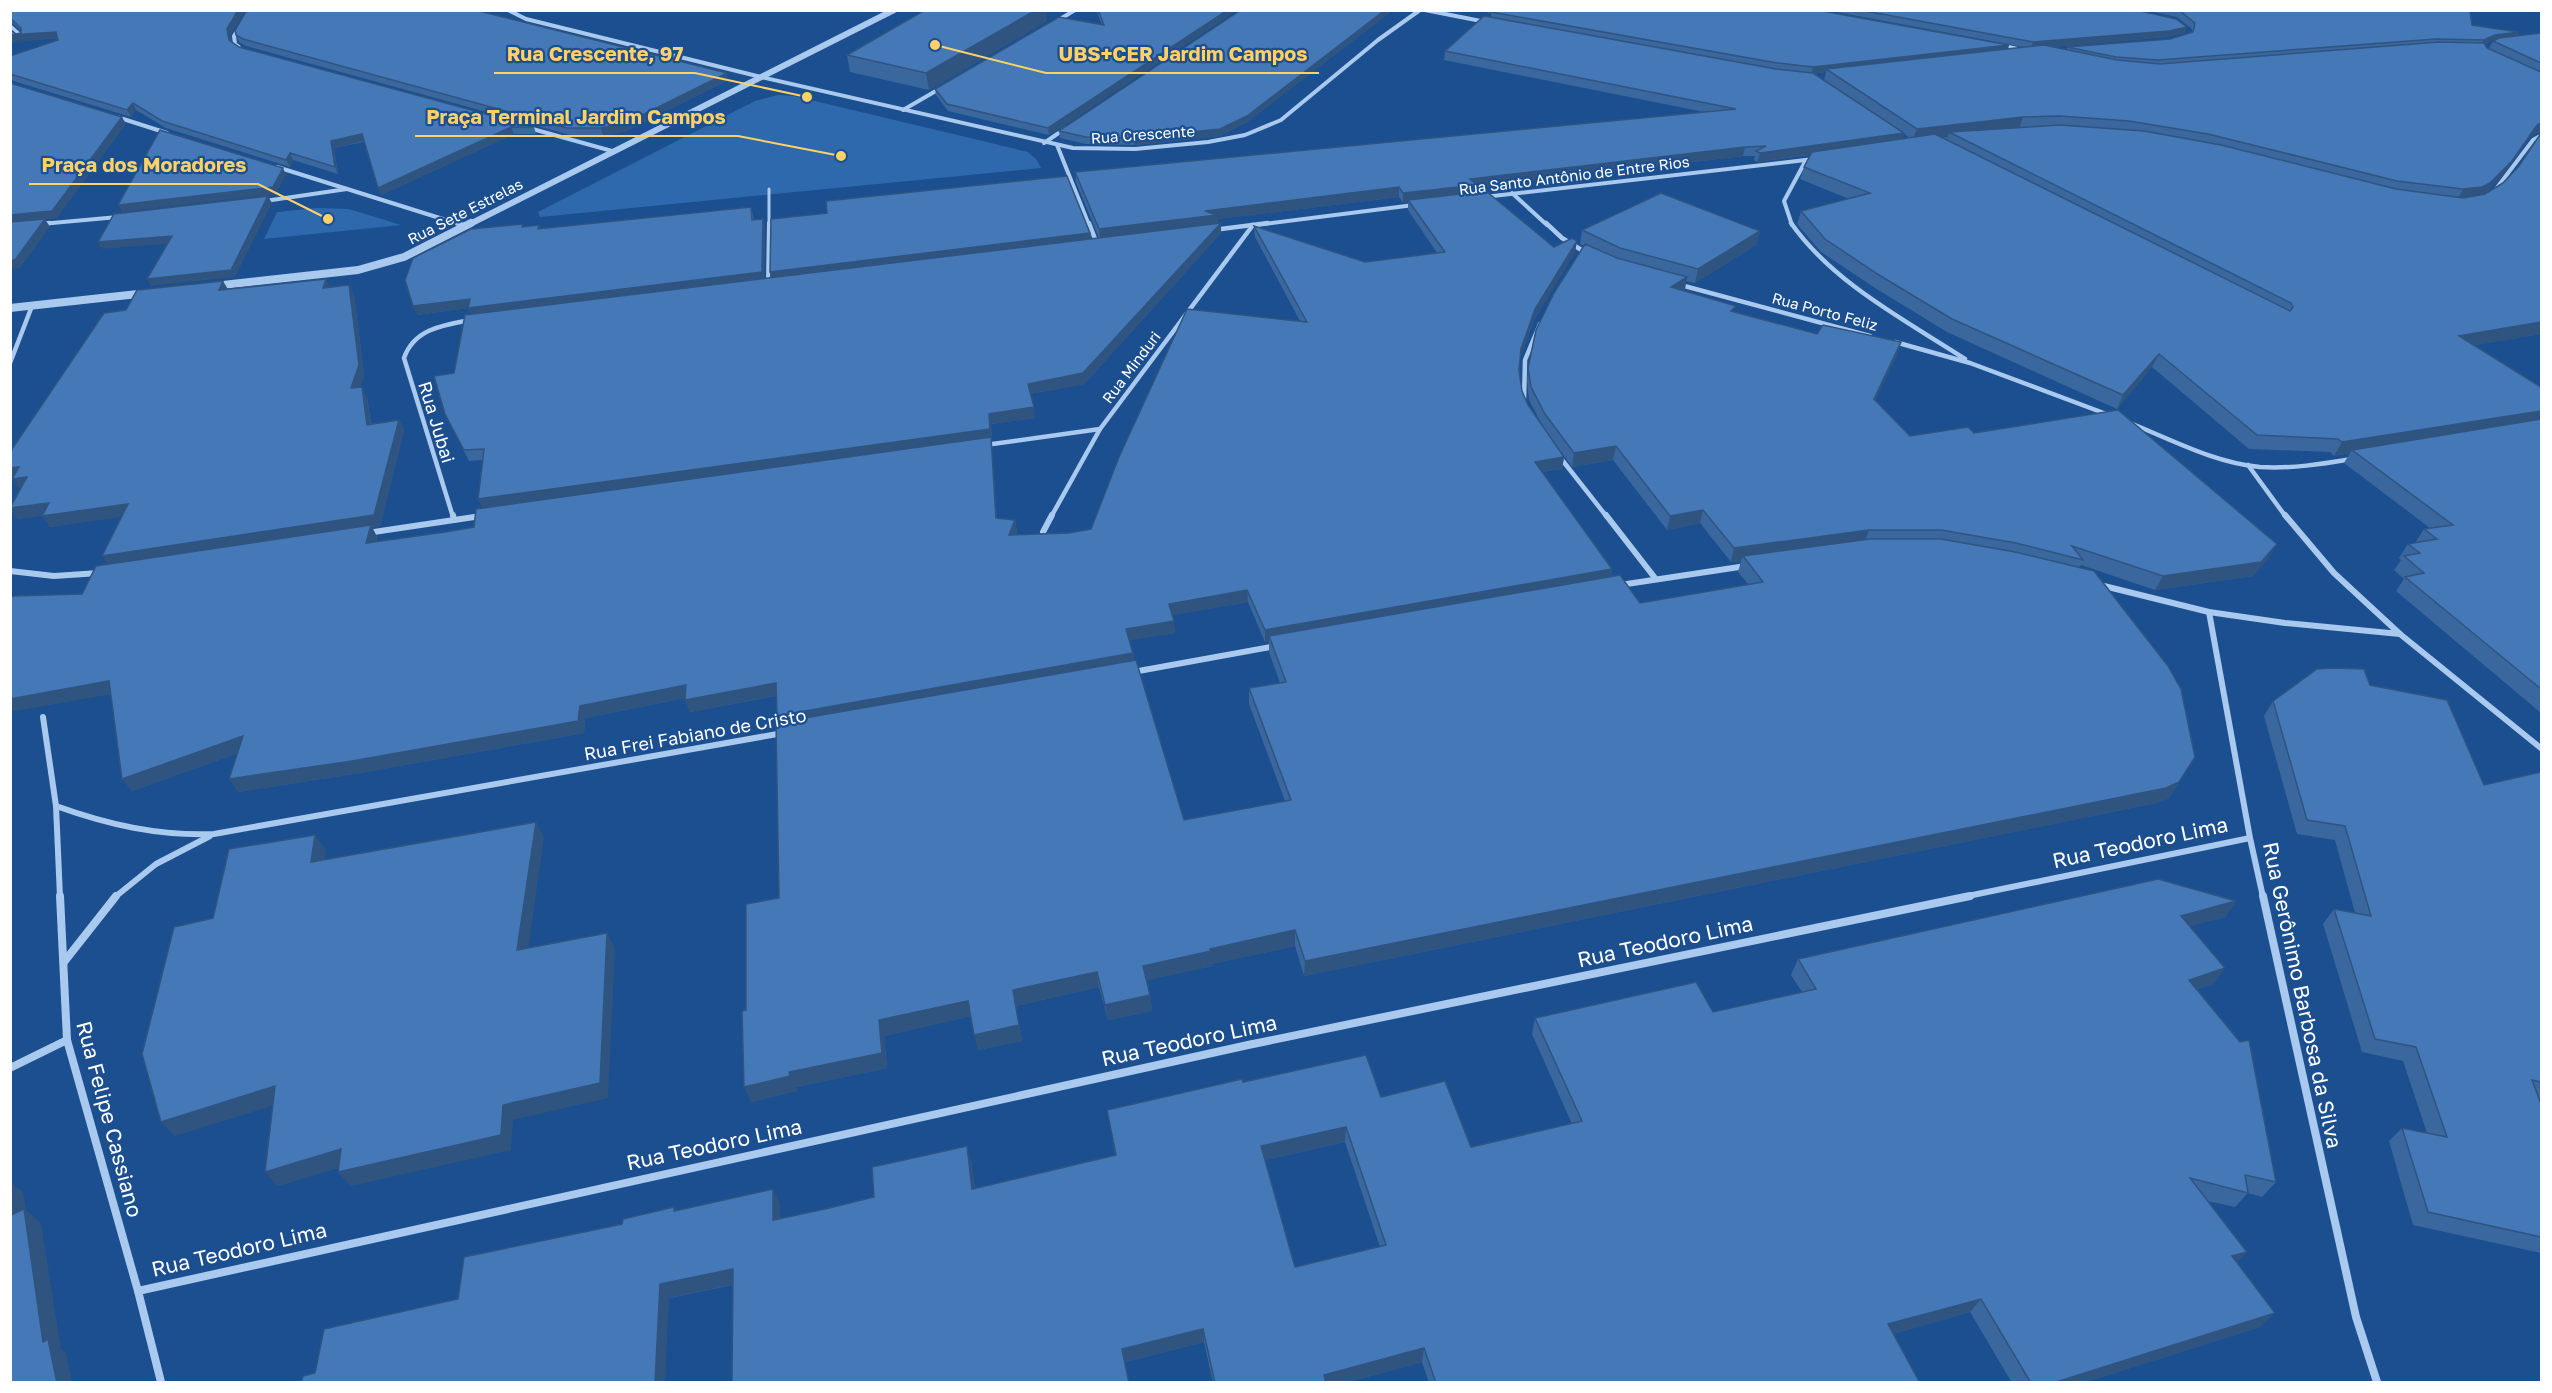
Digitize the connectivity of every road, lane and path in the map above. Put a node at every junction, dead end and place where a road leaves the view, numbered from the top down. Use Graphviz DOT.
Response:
graph roads {
  1 [pos="508,10"];
  2 [pos="894,10"];
  3 [pos="1075,10"];
  4 [pos="1423,10"];
  5 [pos="244,19"];
  6 [pos="1055,22"];
  7 [pos="1493,23"];
  8 [pos="10,26"];
  9 [pos="22,37"];
  10 [pos="1996,45"];
  11 [pos="244,50"];
  12 [pos="2013,55"];
  13 [pos="761,77"];
  14 [pos="943,87"];
  15 [pos="903,110"];
  16 [pos="113,116"];
  17 [pos="1074,123"];
  18 [pos="527,128"];
  19 [pos="170,134"];
  20 [pos="2541,135"];
  21 [pos="1044,142"];
  22 [pos="1057,146"];
  23 [pos="612,151"];
  24 [pos="1816,159"];
  25 [pos="1806,160"];
  26 [pos="272,165"];
  27 [pos="349,189"];
  28 [pos="769,189"];
  29 [pos="1512,193"];
  30 [pos="2490,196"];
  31 [pos="1477,198"];
  32 [pos="257,202"];
  33 [pos="1418,205"];
  34 [pos="123,217"];
  35 [pos="35,224"];
  36 [pos="1253,225"];
  37 [pos="466,226"];
  38 [pos="1208,230"];
  39 [pos="1108,243"];
  40 [pos="1096,244"];
  41 [pos="1085,245"];
  42 [pos="1581,251"];
  43 [pos="1590,255"];
  44 [pos="1575,260"];
  45 [pos="1665,281"];
  46 [pos="780,282"];
  47 [pos="768,284"];
  48 [pos="756,285"];
  49 [pos="207,287"];
  50 [pos="160,292"];
  51 [pos="32,306"];
  52 [pos="10,308"];
  53 [pos="1543,317"];
  54 [pos="478,319"];
  55 [pos="1880,338"];
  56 [pos="1891,341"];
  57 [pos="10,363"];
  58 [pos="1970,363"];
  59 [pos="1528,409"];
  60 [pos="1100,429"];
  61 [pos="982,445"];
  62 [pos="1552,447"];
  63 [pos="2362,458"];
  64 [pos="2248,465"];
  65 [pos="489,515"];
  66 [pos="454,520"];
  67 [pos="1043,532"];
  68 [pos="361,534"];
  69 [pos="1748,565"];
  70 [pos="10,571"];
  71 [pos="107,572"];
  72 [pos="1655,578"];
  73 [pos="2088,582"];
  74 [pos="1608,587"];
  75 [pos="2209,612"];
  76 [pos="2400,634"];
  77 [pos="1279,646"];
  78 [pos="1127,673"];
  79 [pos="43,717"];
  80 [pos="788,733"];
  81 [pos="2540,746"];
  82 [pos="56,806"];
  83 [pos="214,834"];
  84 [pos="2250,838"];
  85 [pos="64,963"];
  86 [pos="66,1040"];
  87 [pos="10,1068"];
  88 [pos="138,1291"];
  89 [pos="161,1383"];
  90 [pos="2377,1383"];
  1 -- 13 [label="street, Rua Crescente"];
  2 -- 13 [label="street, Rua Sete Estrelas"];
  3 -- 6 [label="street"];
  4 -- 7 [label="street"];
  4 -- 22 [label="street, Rua Crescente"];
  5 -- 11 [label="street"];
  8 -- 9 [label="street"];
  10 -- 12 [label="street"];
  13 -- 15 [label="street, Rua Crescente"];
  13 -- 23 [label="street, Rua Sete Estrelas"];
  14 -- 15 [label="street"];
  15 -- 21 [label="street, Rua Crescente"];
  16 -- 19 [label="street"];
  17 -- 21 [label="street"];
  18 -- 23 [label="street"];
  20 -- 30 [label="street"];
  21 -- 22 [label="street, Rua Crescente"];
  22 -- 40 [label="street"];
  23 -- 37 [label="street, Rua Sete Estrelas"];
  24 -- 25 [label="street, Rua Santo Antônio de Entre Rios"];
  25 -- 29 [label="street, Rua Santo Antônio de Entre Rios"];
  25 -- 58 [label="street"];
  26 -- 27 [label="street"];
  27 -- 32 [label="street"];
  27 -- 37 [label="street"];
  28 -- 47 [label="lane"];
  29 -- 31 [label="street, Rua Santo Antônio de Entre Rios"];
  29 -- 42 [label="street"];
  33 -- 36 [label="street"];
  34 -- 35 [label="street"];
  36 -- 38 [label="street"];
  36 -- 60 [label="street, Rua Minduri"];
  37 -- 49 [label="street, Rua Sete Estrelas"];
  39 -- 40 [label="street"];
  40 -- 41 [label="street"];
  42 -- 43 [label="street"];
  42 -- 44 [label="street"];
  45 -- 55 [label="street, Rua Porto Feliz"];
  46 -- 47 [label="street"];
  47 -- 48 [label="street"];
  50 -- 51 [label="street"];
  51 -- 52 [label="street"];
  51 -- 57 [label="street"];
  53 -- 59 [label="street"];
  54 -- 66 [label="street, Rua Jubai"];
  56 -- 58 [label="street, Rua Porto Feliz"];
  58 -- 64 [label="street, Rua Porto Feliz"];
  60 -- 61 [label="street"];
  60 -- 67 [label="street, Rua Minduri"];
  62 -- 72 [label="street"];
  63 -- 64 [label="street, Rua Porto Feliz"];
  64 -- 76 [label="street"];
  65 -- 66 [label="street"];
  66 -- 68 [label="street"];
  69 -- 72 [label="street"];
  70 -- 71 [label="street"];
  72 -- 74 [label="street"];
  73 -- 75 [label="street"];
  75 -- 76 [label="street"];
  75 -- 84 [label="street, Rua Gerônimo Barbosa da Silva"];
  76 -- 81 [label="street"];
  77 -- 78 [label="street"];
  79 -- 82 [label="street, Rua Felipe Cassiano"];
  80 -- 83 [label="street, Rua Frei Fabiano de Cristo"];
  82 -- 83 [label="street, Rua Frei Fabiano de Cristo"];
  82 -- 85 [label="street, Rua Felipe Cassiano"];
  83 -- 85 [label="street, Rua Frei Fabiano de Cristo"];
  84 -- 88 [label="street, Rua Teodoro Lima"];
  84 -- 90 [label="street, Rua Gerônimo Barbosa da Silva"];
  85 -- 86 [label="street, Rua Felipe Cassiano"];
  86 -- 87 [label="street"];
  86 -- 88 [label="street, Rua Felipe Cassiano"];
  88 -- 89 [label="street, Rua Felipe Cassiano"];
}
